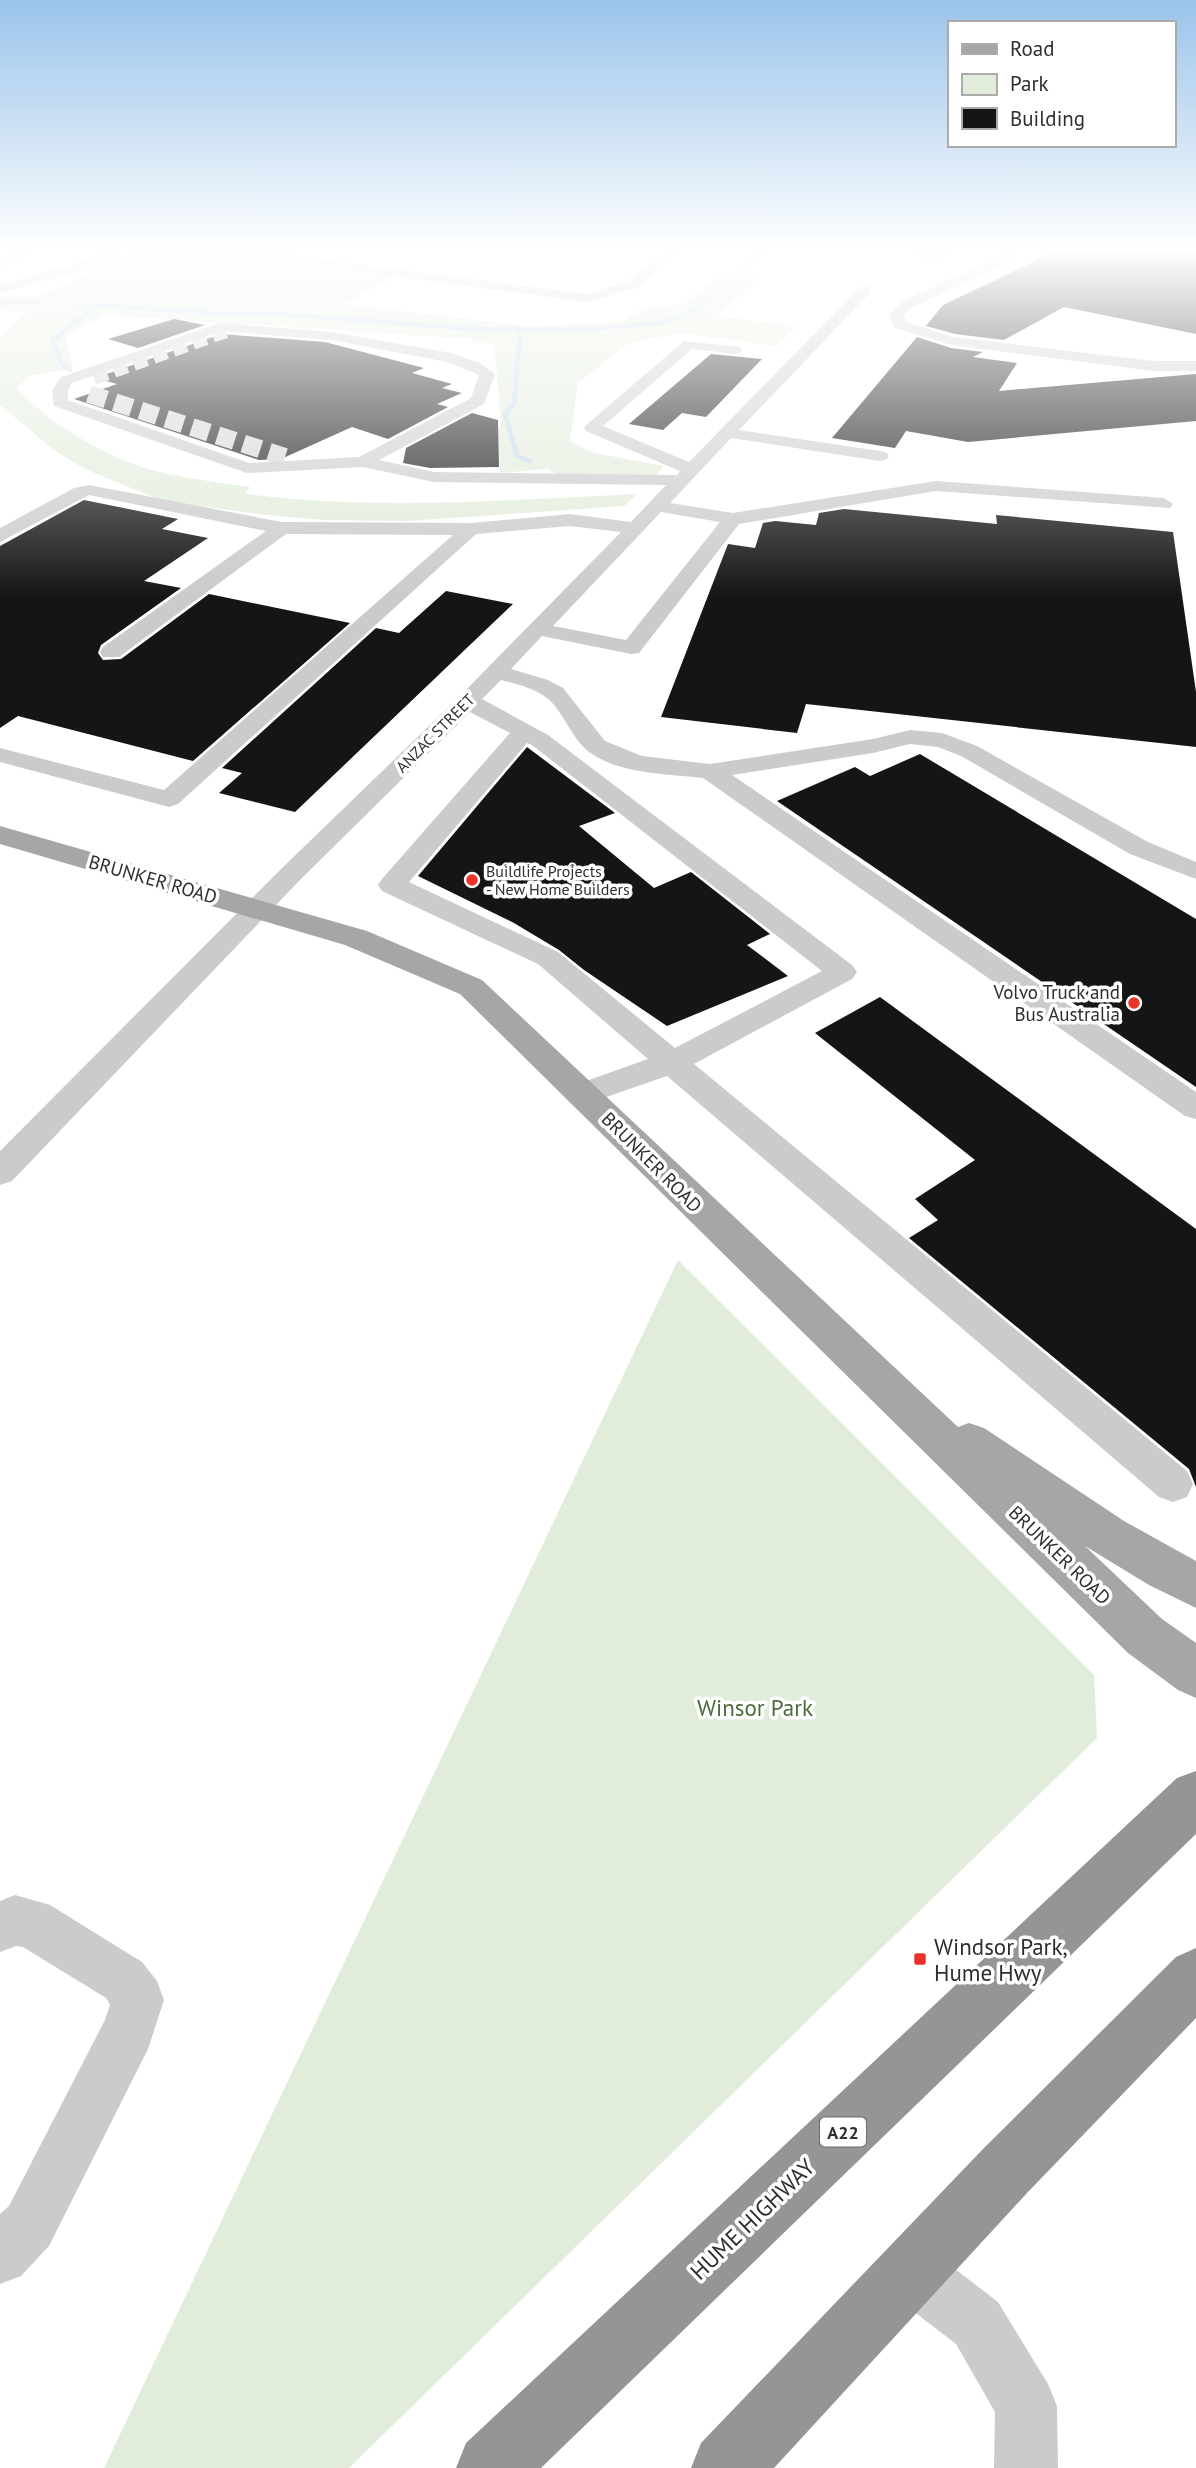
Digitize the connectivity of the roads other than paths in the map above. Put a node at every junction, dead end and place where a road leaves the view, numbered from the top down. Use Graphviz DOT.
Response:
graph roads {
  1 [pos="120,367"];
  2 [pos="477,367"];
  3 [pos="662,367"];
  4 [pos="791,367"];
  5 [pos="728,433"];
  6 [pos="880,456"];
  7 [pos="285,457"];
  8 [pos="363,461"];
  9 [pos="332,464"];
  10 [pos="688,475"];
  11 [pos="1164,504"];
  12 [pos="657,506"];
  13 [pos="733,519"];
  14 [pos="282,528"];
  15 [pos="471,529"];
  16 [pos="628,535"];
  17 [pos="0,536"];
  18 [pos="538,629"];
  19 [pos="111,652"];
  20 [pos="497,672"];
  21 [pos="468,701"];
  22 [pos="524,732"];
  23 [pos="0,755"];
  24 [pos="710,771"];
  25 [pos="0,835"];
  26 [pos="1196,871"];
  27 [pos="257,909"];
  28 [pos="673,1062"];
  29 [pos="583,1094"];
  30 [pos="1196,1108"];
  31 [pos="0,1171"];
  32 [pos="877,1380"];
  33 [pos="1173,1484"];
  34 [pos="1196,1584"];
  35 [pos="1196,1673"];
  36 [pos="1196,1797"];
  37 [pos="0,1927"];
  38 [pos="1196,1977"];
  39 [pos="0,2255"];
  40 [pos="912,2273"];
  41 [pos="491,2468"];
  42 [pos="726,2468"];
  43 [pos="1026,2468"];
  1 -- 9 [label="street"];
  2 -- 8 [label="street"];
  3 -- 10 [label="street"];
  4 -- 5 [label="street, ANZAC STREET"];
  5 -- 6 [label="street"];
  5 -- 10 [label="street, ANZAC STREET"];
  7 -- 9 [label="street"];
  8 -- 9 [label="street"];
  8 -- 10 [label="street"];
  10 -- 12 [label="street, ANZAC STREET"];
  11 -- 13 [label="street"];
  12 -- 13 [label="street"];
  12 -- 16 [label="street, ANZAC STREET"];
  13 -- 18 [label="street"];
  14 -- 15 [label="street"];
  14 -- 17 [label="street"];
  14 -- 19 [label="street"];
  15 -- 16 [label="street"];
  15 -- 23 [label="street"];
  16 -- 18 [label="street, ANZAC STREET"];
  18 -- 20 [label="street, ANZAC STREET"];
  20 -- 21 [label="street, ANZAC STREET"];
  20 -- 24 [label="street"];
  21 -- 22 [label="street"];
  21 -- 27 [label="street, ANZAC STREET"];
  22 -- 28 [label="street"];
  22 -- 28 [label="street"];
  24 -- 26 [label="street"];
  24 -- 30 [label="street"];
  25 -- 27 [label="main road, BRUNKER ROAD"];
  27 -- 29 [label="main road, BRUNKER ROAD"];
  27 -- 31 [label="street, ANZAC STREET"];
  28 -- 29 [label="street"];
  28 -- 33 [label="street"];
  29 -- 32 [label="main road, BRUNKER ROAD"];
  32 -- 34 [label="main road"];
  32 -- 35 [label="main road, BRUNKER ROAD"];
  36 -- 41 [label="highway, HUME HIGHWAY / A22"];
  37 -- 39 [label="street"];
  38 -- 40 [label="highway"];
  40 -- 42 [label="highway"];
  40 -- 43 [label="street"];
}
